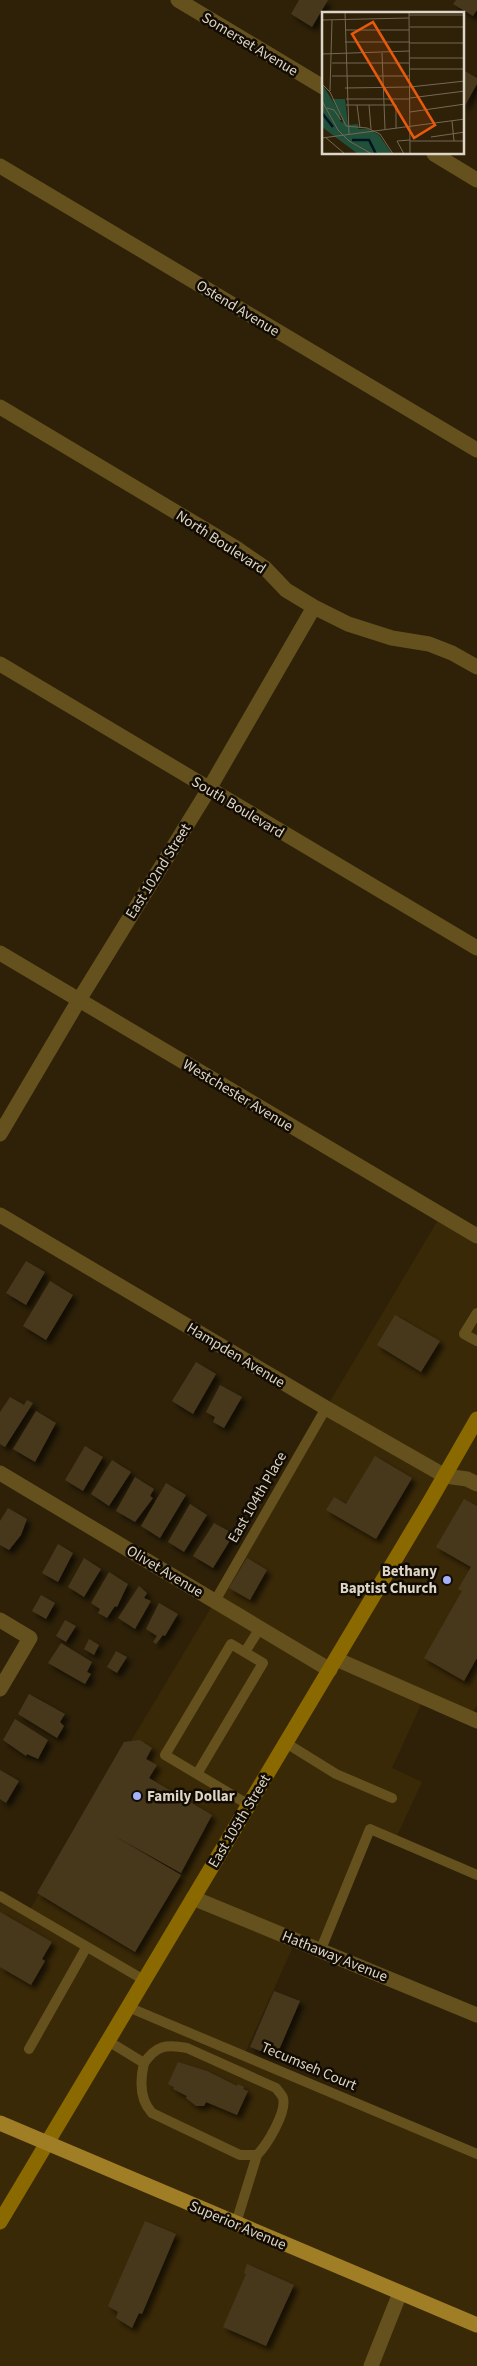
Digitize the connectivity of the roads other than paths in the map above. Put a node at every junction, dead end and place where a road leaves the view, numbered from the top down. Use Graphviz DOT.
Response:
graph roads {
  1 [pos="178,0"];
  2 [pos="322,86"];
  3 [pos="436,155"];
  4 [pos="0,166"];
  5 [pos="477,180"];
  6 [pos="0,408"];
  7 [pos="477,450"];
  8 [pos="314,607"];
  9 [pos="0,664"];
  10 [pos="477,667"];
  11 [pos="209,789"];
  12 [pos="477,948"];
  13 [pos="0,953"];
  14 [pos="79,1000"];
  15 [pos="0,1134"];
  16 [pos="0,1215"];
  17 [pos="477,1236"];
  18 [pos="477,1313"];
  19 [pos="477,1342"];
  20 [pos="326,1408"];
  21 [pos="477,1419"];
  22 [pos="0,1472"];
  23 [pos="445,1476"];
  24 [pos="477,1484"];
  25 [pos="214,1601"];
  26 [pos="0,1620"];
  27 [pos="260,1628"];
  28 [pos="245,1652"];
  29 [pos="333,1664"];
  30 [pos="0,1688"];
  31 [pos="477,1722"];
  32 [pos="286,1743"];
  33 [pos="197,1774"];
  34 [pos="392,1798"];
  35 [pos="248,1805"];
  36 [pos="477,1875"];
  37 [pos="0,1896"];
  38 [pos="193,1898"];
  39 [pos="86,1948"];
  40 [pos="321,1950"];
  41 [pos="144,1980"];
  42 [pos="128,2007"];
  43 [pos="477,2015"];
  44 [pos="108,2041"];
  45 [pos="28,2049"];
  46 [pos="144,2063"];
  47 [pos="0,2123"];
  48 [pos="46,2144"];
  49 [pos="477,2154"];
  50 [pos="257,2155"];
  51 [pos="0,2222"];
  52 [pos="236,2223"];
  53 [pos="400,2293"];
  54 [pos="477,2325"];
  55 [pos="371,2366"];
  1 -- 2 [label="street, Somerset Avenue"];
  3 -- 5 [label="street"];
  4 -- 7 [label="street, Ostend Avenue"];
  6 -- 8 [label="street, North Boulevard"];
  8 -- 10 [label="street, North Boulevard"];
  8 -- 11 [label="street, East 102nd Street"];
  9 -- 11 [label="street, South Boulevard"];
  11 -- 12 [label="street, South Boulevard"];
  11 -- 14 [label="street, East 102nd Street"];
  13 -- 14 [label="street, Westchester Avenue"];
  14 -- 15 [label="street, East 102nd Street"];
  14 -- 17 [label="street, Westchester Avenue"];
  16 -- 20 [label="street, Hampden Avenue"];
  18 -- 19 [label="lane"];
  20 -- 23 [label="street, Hampden Avenue"];
  20 -- 25 [label="lane, East 104th Place"];
  21 -- 23 [label="main road, East 105th Street"];
  22 -- 25 [label="street, Olivet Avenue"];
  23 -- 24 [label="street, Hampden Avenue"];
  23 -- 29 [label="main road, East 105th Street"];
  25 -- 27 [label="street, Olivet Avenue"];
  26 -- 30 [label="street"];
  27 -- 28 [label="lane"];
  27 -- 29 [label="street, Olivet Avenue"];
  28 -- 33 [label="lane"];
  28 -- 33 [label="lane"];
  29 -- 31 [label="street, Olivet Avenue"];
  29 -- 32 [label="main road, East 105th Street"];
  32 -- 34 [label="lane"];
  32 -- 35 [label="main road, East 105th Street"];
  33 -- 35 [label="lane"];
  35 -- 38 [label="main road, East 105th Street"];
  36 -- 40 [label="lane"];
  37 -- 39 [label="lane"];
  38 -- 40 [label="street, Hathaway Avenue"];
  38 -- 41 [label="main road, East 105th Street"];
  39 -- 41 [label="lane"];
  39 -- 45 [label="lane"];
  40 -- 43 [label="street, Hathaway Avenue"];
  41 -- 42 [label="main road, East 105th Street"];
  42 -- 44 [label="main road, East 105th Street"];
  42 -- 49 [label="lane, Tecumseh Court"];
  44 -- 46 [label="lane"];
  44 -- 48 [label="main road, East 105th Street"];
  46 -- 50 [label="lane"];
  46 -- 50 [label="lane"];
  47 -- 48 [label="main road, Superior Avenue"];
  48 -- 51 [label="main road, East 105th Street"];
  48 -- 52 [label="main road, Superior Avenue"];
  50 -- 52 [label="lane"];
  52 -- 53 [label="main road, Superior Avenue"];
  53 -- 54 [label="main road, Superior Avenue"];
  53 -- 55 [label="street"];
}
